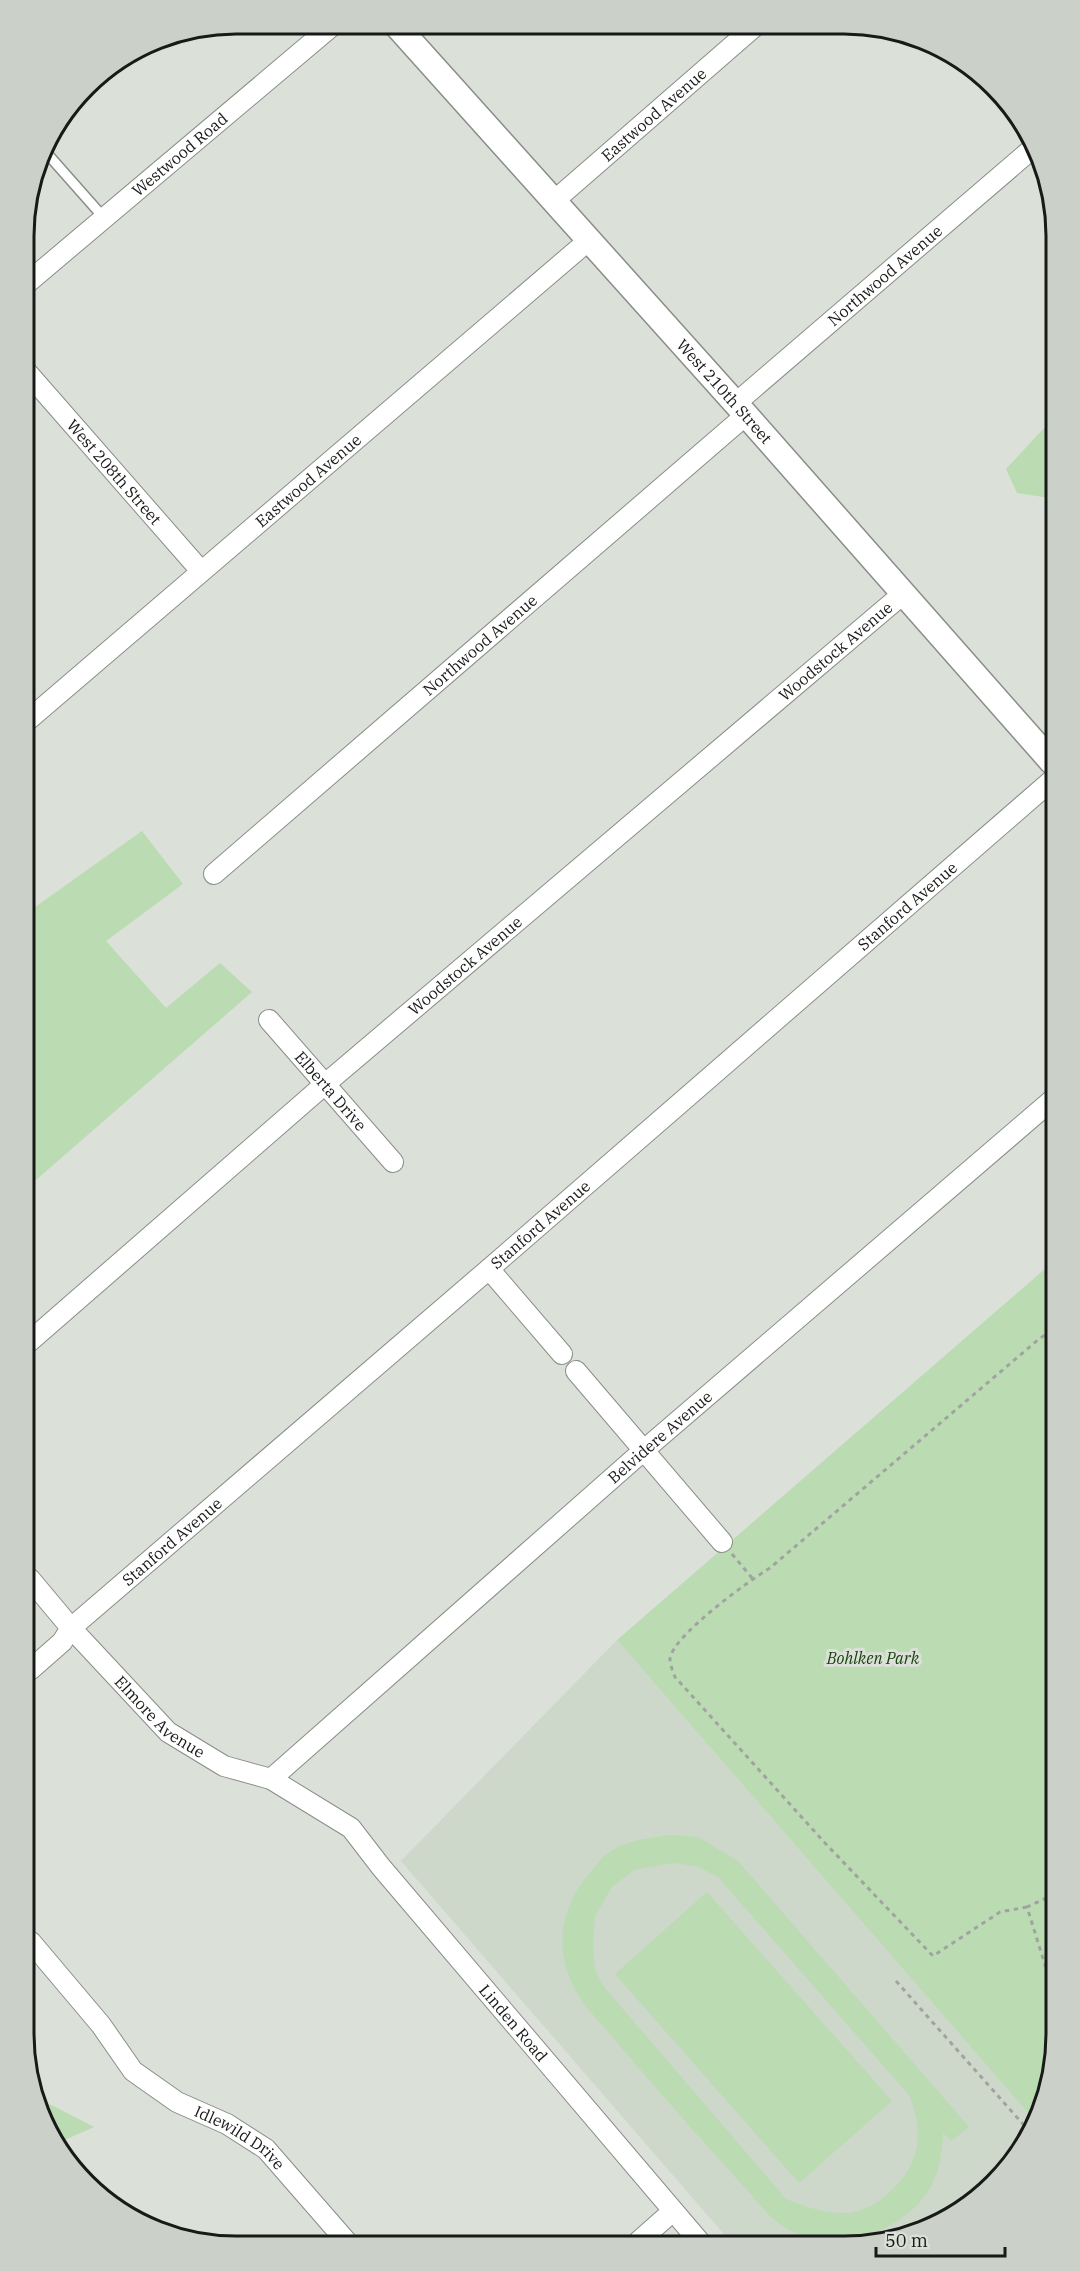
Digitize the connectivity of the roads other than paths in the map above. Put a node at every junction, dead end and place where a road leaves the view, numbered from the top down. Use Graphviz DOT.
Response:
graph roads {
  1 [pos="746,34"];
  2 [pos="321,35"];
  3 [pos="405,35"];
  4 [pos="1027,154"];
  5 [pos="51,158"];
  6 [pos="554,201"];
  7 [pos="105,219"];
  8 [pos="589,240"];
  9 [pos="35,277"];
  10 [pos="35,380"];
  11 [pos="741,409"];
  12 [pos="201,571"];
  13 [pos="904,593"];
  14 [pos="35,714"];
  15 [pos="1046,755"];
  16 [pos="1046,786"];
  17 [pos="214,874"];
  18 [pos="269,1020"];
  19 [pos="324,1085"];
  20 [pos="1046,1106"];
  21 [pos="393,1162"];
  22 [pos="489,1269"];
  23 [pos="34,1337"];
  24 [pos="562,1354"];
  25 [pos="576,1371"];
  26 [pos="643,1451"];
  27 [pos="722,1542"];
  28 [pos="34,1584"];
  29 [pos="71,1628"];
  30 [pos="34,1666"];
  31 [pos="271,1779"];
  32 [pos="323,1811"];
  33 [pos="34,1946"];
  34 [pos="673,2211"];
  35 [pos="342,2236"];
  36 [pos="645,2236"];
  37 [pos="695,2236"];
  1 -- 6 [label="street, Eastwood Avenue"];
  2 -- 7 [label="street, Westwood Road"];
  3 -- 6 [label="street, West 210th Street"];
  4 -- 11 [label="street, Northwood Avenue"];
  5 -- 7 [label="lane"];
  6 -- 8 [label="street, West 210th Street"];
  7 -- 9 [label="street, Westwood Road"];
  8 -- 11 [label="street, West 210th Street"];
  8 -- 12 [label="street, Eastwood Avenue"];
  10 -- 12 [label="street, West 208th Street"];
  11 -- 13 [label="street, West 210th Street"];
  11 -- 17 [label="street, Northwood Avenue"];
  12 -- 14 [label="street, Eastwood Avenue"];
  13 -- 15 [label="street, West 210th Street"];
  13 -- 19 [label="street, Woodstock Avenue"];
  16 -- 22 [label="street, Stanford Avenue"];
  18 -- 19 [label="street, Elberta Drive"];
  19 -- 21 [label="street, Elberta Drive"];
  19 -- 23 [label="street, Woodstock Avenue"];
  20 -- 26 [label="street, Belvidere Avenue"];
  22 -- 24 [label="street"];
  22 -- 29 [label="street, Stanford Avenue"];
  25 -- 26 [label="street"];
  26 -- 27 [label="street"];
  26 -- 31 [label="street, Belvidere Avenue"];
  28 -- 29 [label="street, Elmore Avenue"];
  29 -- 30 [label="street, Stanford Avenue"];
  29 -- 31 [label="street, Elmore Avenue"];
  31 -- 32 [label="street, Elmore Avenue"];
  32 -- 34 [label="street, Linden Road"];
  33 -- 35 [label="street, Idlewild Drive"];
  34 -- 36 [label="street"];
  34 -- 37 [label="street, Linden Road"];
}
